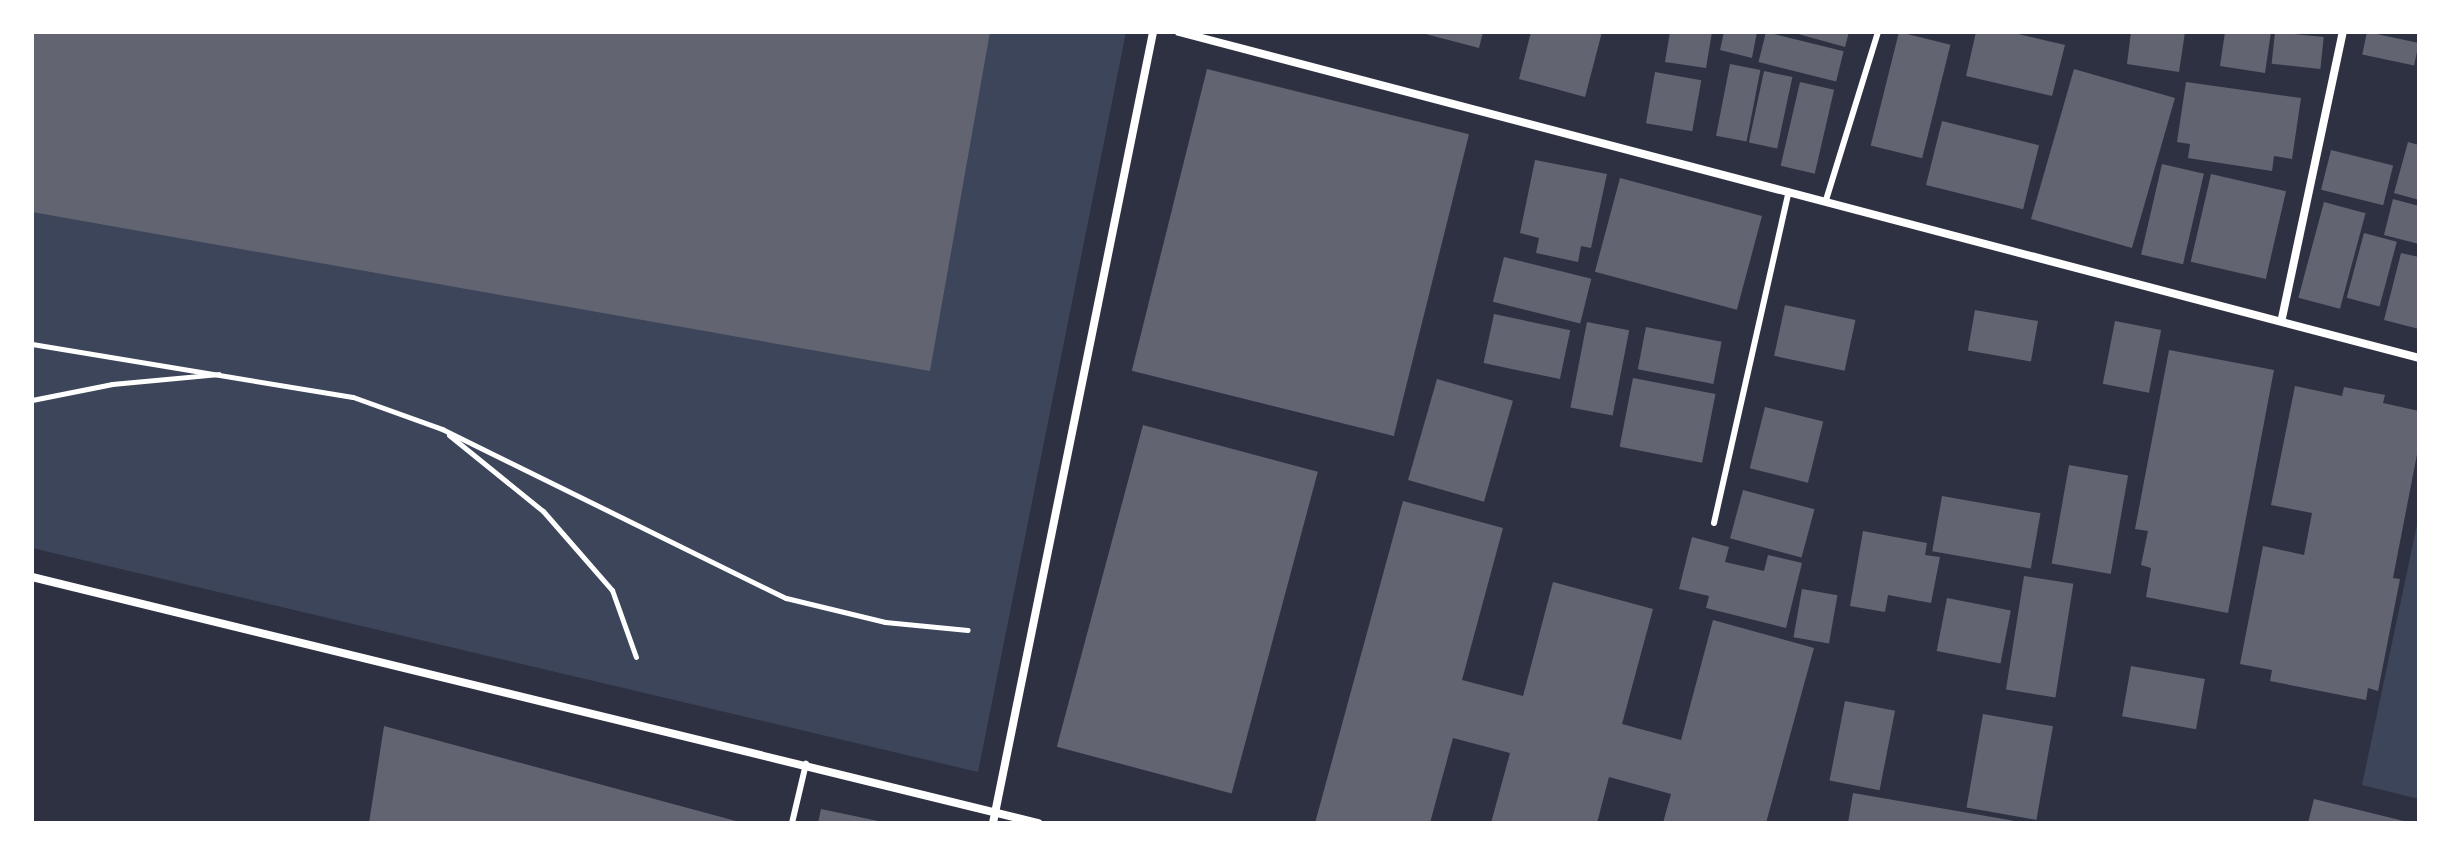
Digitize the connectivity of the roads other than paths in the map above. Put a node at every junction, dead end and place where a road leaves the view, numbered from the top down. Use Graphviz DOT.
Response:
graph roads {
  1 [pos="1153,32"];
  2 [pos="1179,32"];
  3 [pos="1878,32"];
  4 [pos="2343,32"];
  5 [pos="1789,191"];
  6 [pos="1826,200"];
  7 [pos="2282,318"];
  8 [pos="2419,358"];
  9 [pos="1714,523"];
  10 [pos="32,577"];
  11 [pos="806,763"];
  12 [pos="995,811"];
  13 [pos="792,823"];
  14 [pos="993,823"];
  15 [pos="1038,823"];
  1 -- 12 [label="street"];
  2 -- 5 [label="street"];
  3 -- 6 [label="lane"];
  4 -- 7 [label="street"];
  5 -- 6 [label="street"];
  5 -- 9 [label="lane"];
  6 -- 7 [label="street"];
  7 -- 8 [label="street"];
  10 -- 11 [label="street"];
  11 -- 12 [label="street"];
  11 -- 13 [label="lane"];
  12 -- 14 [label="street"];
  12 -- 15 [label="street"];
}
